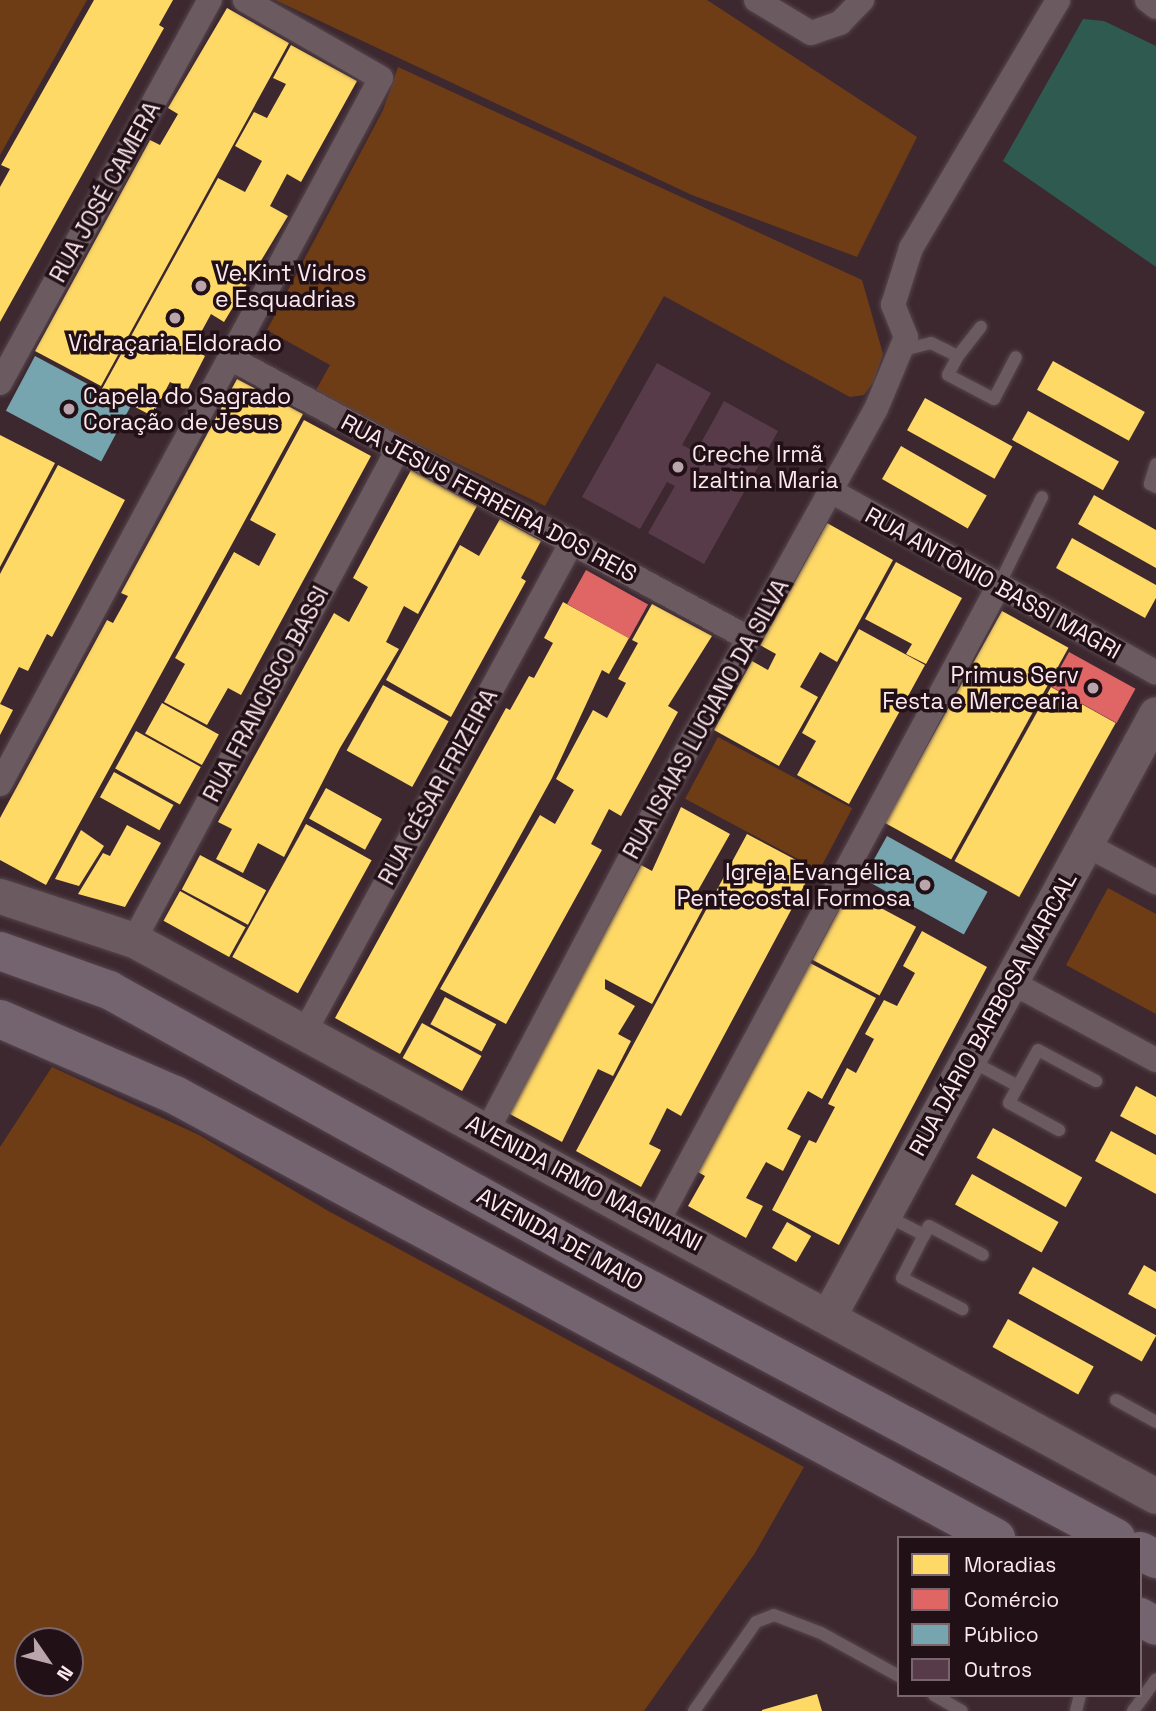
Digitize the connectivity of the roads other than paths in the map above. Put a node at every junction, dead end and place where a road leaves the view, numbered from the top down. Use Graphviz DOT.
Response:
graph roads {
  1 [pos="210,0"];
  2 [pos="244,0"];
  3 [pos="756,0"];
  4 [pos="862,0"];
  5 [pos="1058,0"];
  6 [pos="1147,0"];
  7 [pos="1156,7"];
  8 [pos="981,327"];
  9 [pos="903,350"];
  10 [pos="958,356"];
  11 [pos="1016,357"];
  12 [pos="230,358"];
  13 [pos="0,383"];
  14 [pos="398,449"];
  15 [pos="1156,464"];
  16 [pos="1156,488"];
  17 [pos="831,491"];
  18 [pos="1042,497"];
  19 [pos="572,542"];
  20 [pos="998,587"];
  21 [pos="748,638"];
  22 [pos="1156,673"];
  23 [pos="1152,733"];
  24 [pos="0,784"];
  25 [pos="1085,844"];
  26 [pos="1156,882"];
  27 [pos="0,896"];
  28 [pos="134,940"];
  29 [pos="0,951"];
  30 [pos="1010,982"];
  31 [pos="0,1019"];
  32 [pos="304,1033"];
  33 [pos="968,1060"];
  34 [pos="1156,1060"];
  35 [pos="1096,1081"];
  36 [pos="1018,1086"];
  37 [pos="1059,1130"];
  38 [pos="487,1131"];
  39 [pos="884,1214"];
  40 [pos="657,1223"];
  41 [pos="924,1235"];
  42 [pos="984,1255"];
  43 [pos="623,1275"];
  44 [pos="962,1309"];
  45 [pos="829,1315"];
  46 [pos="604,1324"];
  47 [pos="1116,1400"];
  48 [pos="1156,1422"];
  49 [pos="1156,1496"];
  50 [pos="992,1536"];
  51 [pos="1112,1536"];
  52 [pos="897,1675"];
  53 [pos="1156,1679"];
  54 [pos="938,1697"];
  55 [pos="694,1711"];
  56 [pos="962,1711"];
  57 [pos="1133,1711"];
  1 -- 13 [label="street, RUA JOSÉ CAMERA"];
  2 -- 12 [label="street"];
  3 -- 4 [label="street"];
  5 -- 9 [label="street"];
  6 -- 7 [label="street"];
  8 -- 10 [label="lane"];
  9 -- 10 [label="lane"];
  9 -- 17 [label="street, RUA ISAIAS LUCIANO DA SILVA"];
  10 -- 11 [label="lane"];
  12 -- 14 [label="street, RUA JESUS FERREIRA DOS REIS"];
  12 -- 24 [label="street"];
  14 -- 19 [label="street, RUA JESUS FERREIRA DOS REIS"];
  14 -- 28 [label="street, RUA FRANCISCO BASSI"];
  15 -- 16 [label="lane"];
  17 -- 20 [label="street, RUA ANTÔNIO BASSI MAGRI"];
  17 -- 21 [label="street, RUA ISAIAS LUCIANO DA SILVA"];
  18 -- 20 [label="lane"];
  19 -- 21 [label="street, RUA JESUS FERREIRA DOS REIS"];
  19 -- 32 [label="street, RUA CÉSAR FRIZEIRA"];
  20 -- 22 [label="street, RUA ANTÔNIO BASSI MAGRI"];
  20 -- 40 [label="street"];
  21 -- 38 [label="street, RUA ISAIAS LUCIANO DA SILVA"];
  23 -- 25 [label="street, RUA DÁRIO BARBOSA MARCAL"];
  25 -- 26 [label="street"];
  25 -- 30 [label="street, RUA DÁRIO BARBOSA MARCAL"];
  27 -- 28 [label="street, AVENIDA IRMO MAGNIANI"];
  28 -- 32 [label="street, AVENIDA IRMO MAGNIANI"];
  29 -- 43 [label="main road, AVENIDA DE MAIO"];
  30 -- 33 [label="street, RUA DÁRIO BARBOSA MARCAL"];
  30 -- 34 [label="street"];
  31 -- 46 [label="main road"];
  32 -- 38 [label="street, AVENIDA IRMO MAGNIANI"];
  33 -- 36 [label="lane"];
  33 -- 39 [label="street, RUA DÁRIO BARBOSA MARCAL"];
  35 -- 36 [label="lane"];
  36 -- 37 [label="lane"];
  38 -- 40 [label="street, AVENIDA IRMO MAGNIANI"];
  39 -- 41 [label="lane"];
  39 -- 45 [label="street, RUA DÁRIO BARBOSA MARCAL"];
  40 -- 45 [label="street, AVENIDA IRMO MAGNIANI"];
  41 -- 42 [label="lane"];
  41 -- 44 [label="lane"];
  43 -- 46 [label="main road"];
  43 -- 51 [label="main road, AVENIDA DE MAIO"];
  45 -- 49 [label="street, AVENIDA IRMO MAGNIANI"];
  46 -- 50 [label="main road"];
  47 -- 48 [label="lane"];
  52 -- 55 [label="lane"];
  53 -- 57 [label="lane"];
  54 -- 56 [label="lane"];
}
